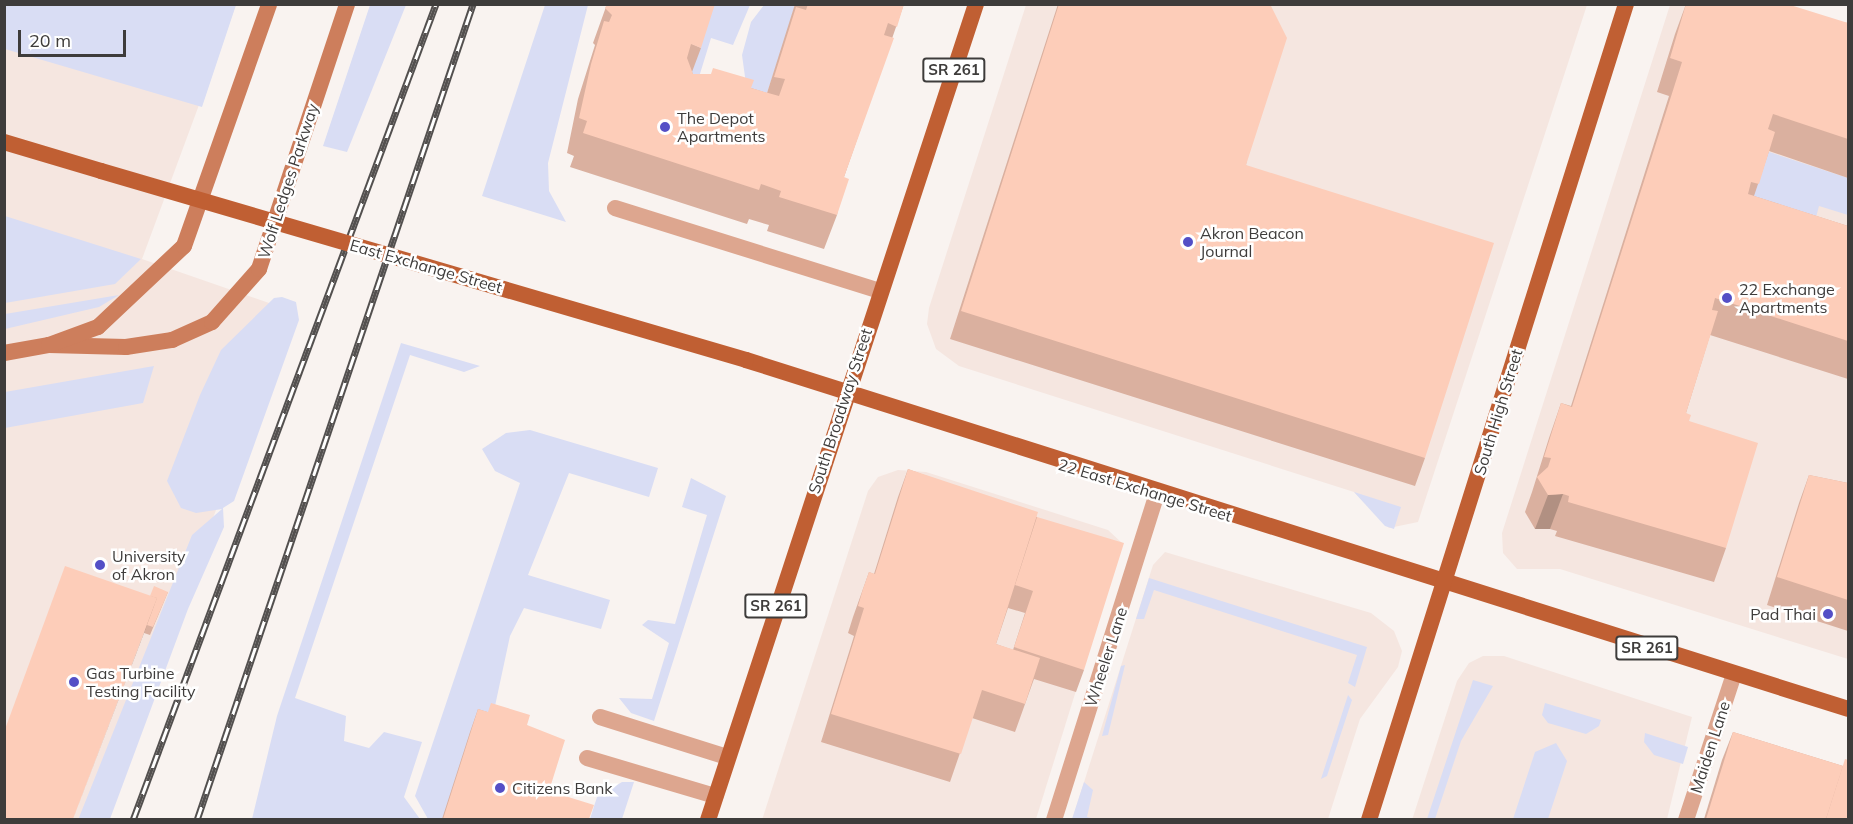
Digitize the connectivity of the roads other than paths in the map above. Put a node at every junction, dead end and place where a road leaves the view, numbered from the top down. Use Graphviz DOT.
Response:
graph roads {
  1 [pos="269,4"];
  2 [pos="347,4"];
  3 [pos="976,4"];
  4 [pos="1626,4"];
  5 [pos="4,142"];
  6 [pos="615,208"];
  7 [pos="880,291"];
  8 [pos="49,345"];
  9 [pos="4,353"];
  10 [pos="845,394"];
  11 [pos="1157,494"];
  12 [pos="1446,584"];
  13 [pos="1734,674"];
  14 [pos="1848,710"];
  15 [pos="600,717"];
  16 [pos="727,757"];
  17 [pos="587,758"];
  18 [pos="715,796"];
  19 [pos="708,819"];
  20 [pos="1054,819"];
  21 [pos="1369,819"];
  22 [pos="1686,819"];
  1 -- 8 [label="main road, Wolf Ledges Parkway"];
  2 -- 8 [label="main road, Wolf Ledges Parkway"];
  3 -- 7 [label="main road, South Broadway Street / SR 261"];
  4 -- 12 [label="main road, South High Street"];
  5 -- 10 [label="main road, East Exchange Street, bridge"];
  6 -- 7 [label="lane"];
  7 -- 10 [label="main road, South Broadway Street / SR 261"];
  8 -- 9 [label="main road, Wolf Ledges Parkway"];
  10 -- 11 [label="main road, 22 East Exchange Street"];
  10 -- 16 [label="main road, South Broadway Street / SR 261"];
  11 -- 12 [label="main road, 22 East Exchange Street"];
  11 -- 20 [label="lane, Wheeler Lane"];
  12 -- 13 [label="main road, SR 261"];
  12 -- 21 [label="main road, South High Street"];
  13 -- 14 [label="main road, SR 261"];
  13 -- 22 [label="lane, Maiden Lane"];
  15 -- 16 [label="lane"];
  16 -- 18 [label="main road, South Broadway Street / SR 261"];
  17 -- 18 [label="lane"];
  18 -- 19 [label="main road, South Broadway Street / SR 261"];
}
